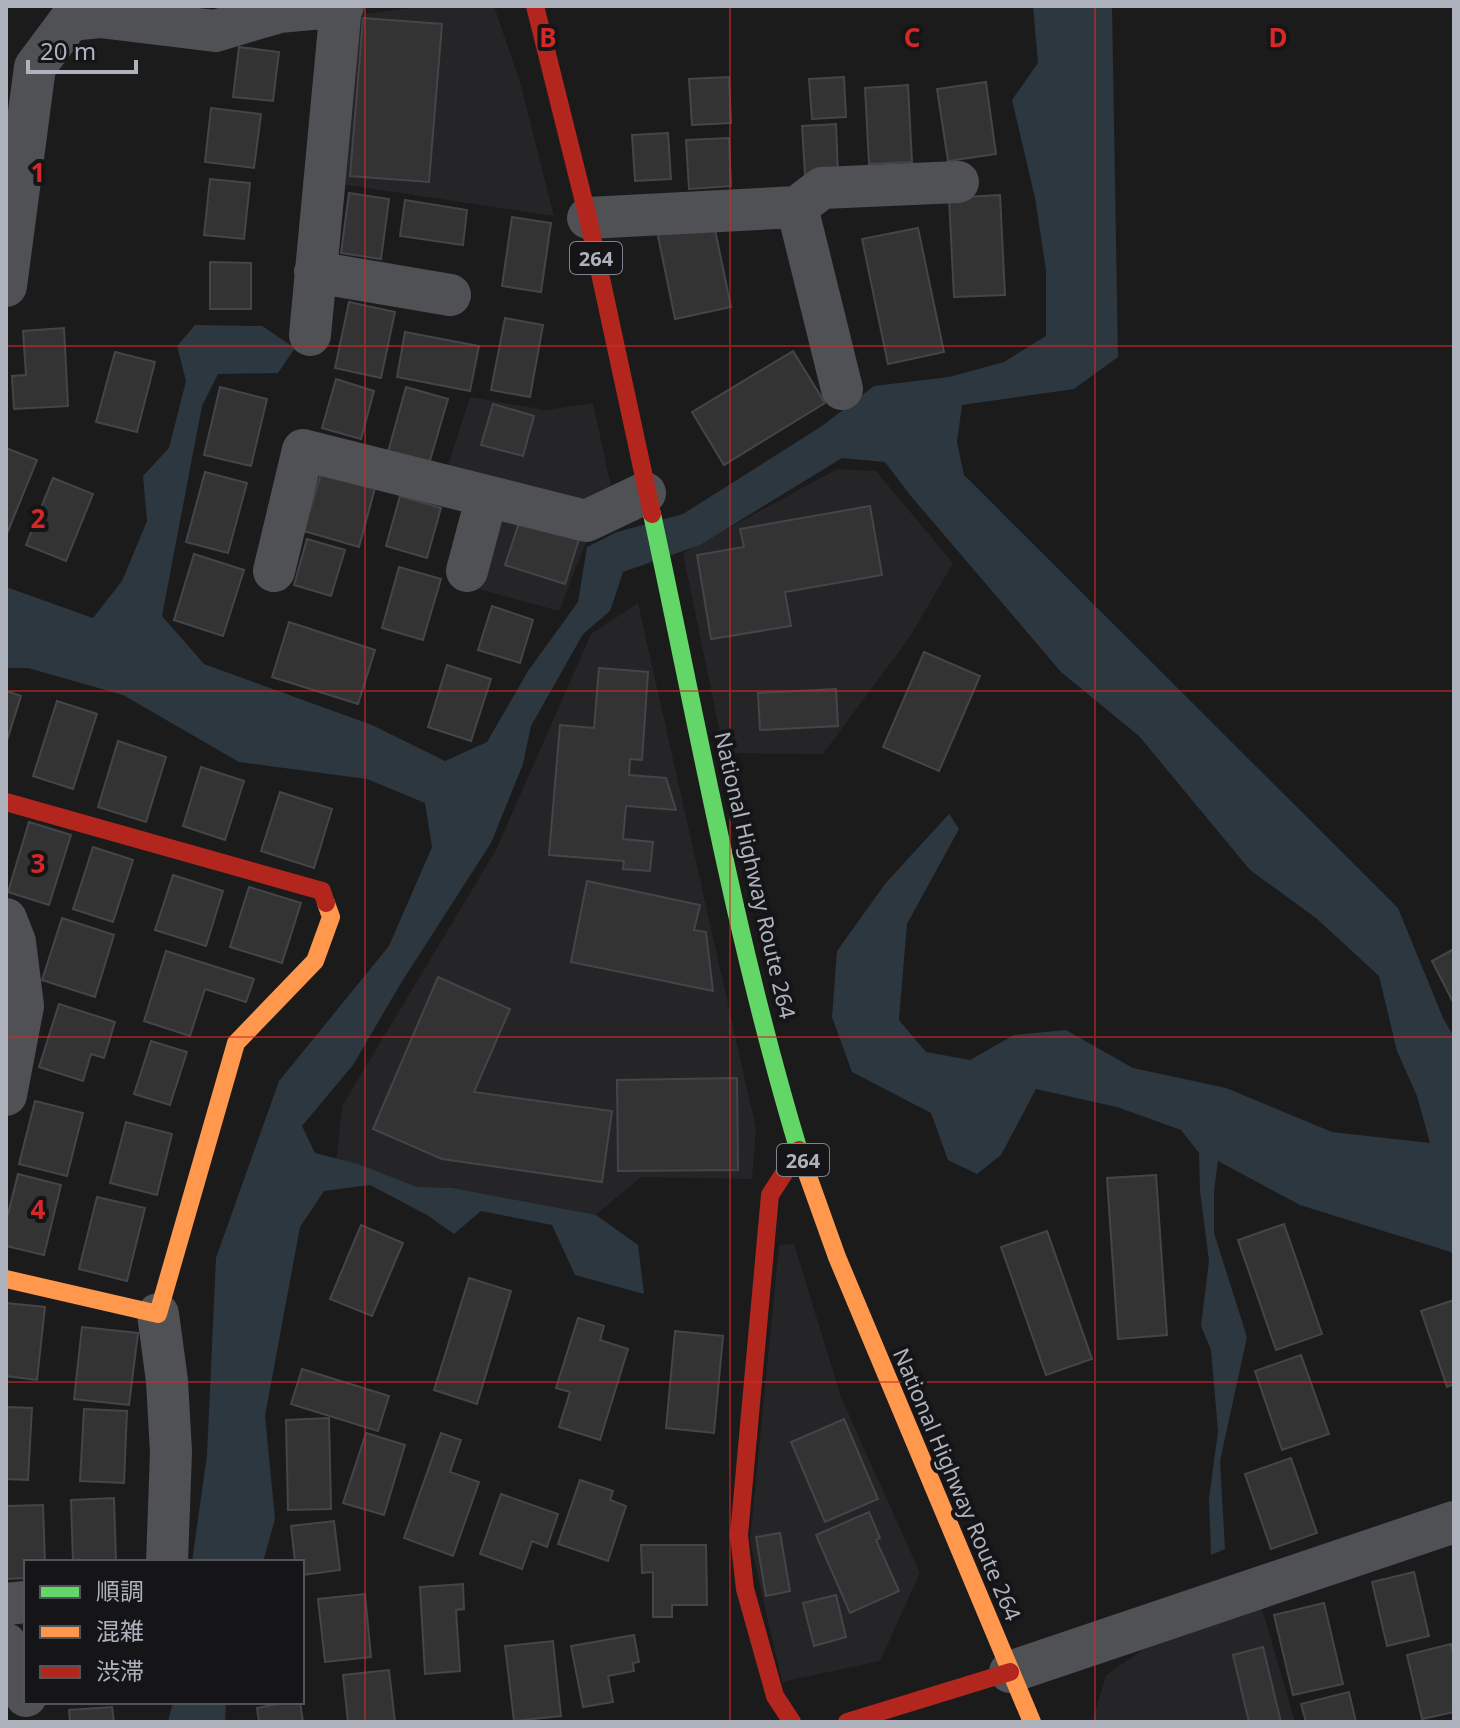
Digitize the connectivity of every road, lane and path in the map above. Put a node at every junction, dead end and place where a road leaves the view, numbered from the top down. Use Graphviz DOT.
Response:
graph roads {
  1 [pos="342,6"];
  2 [pos="535,6"];
  3 [pos="279,9"];
  4 [pos="99,12"];
  5 [pos="958,182"];
  6 [pos="797,207"];
  7 [pos="588,218"];
  8 [pos="315,272"];
  9 [pos="6,286"];
  10 [pos="450,295"];
  11 [pos="310,335"];
  12 [pos="842,389"];
  13 [pos="487,496"];
  14 [pos="648,503"];
  15 [pos="274,571"];
  16 [pos="467,571"];
  17 [pos="6,802"];
  18 [pos="6,919"];
  19 [pos="6,1095"];
  20 [pos="799,1150"];
  21 [pos="6,1279"];
  22 [pos="158,1314"];
  23 [pos="1454,1522"];
  24 [pos="167,1560"];
  25 [pos="6,1644"];
  26 [pos="1010,1672"];
  27 [pos="24,1691"];
  28 [pos="792,1722"];
  29 [pos="847,1722"];
  30 [pos="1032,1722"];
  1 -- 3 [label="street"];
  1 -- 8 [label="street"];
  2 -- 7 [label="main road, National Highway Route 264 / 264"];
  3 -- 4 [label="street"];
  4 -- 9 [label="street"];
  5 -- 6 [label="street"];
  6 -- 7 [label="street"];
  6 -- 12 [label="street"];
  7 -- 14 [label="main road, National Highway Route 264 / 264"];
  8 -- 10 [label="street"];
  8 -- 11 [label="street"];
  13 -- 14 [label="street"];
  13 -- 15 [label="street"];
  13 -- 16 [label="street"];
  14 -- 20 [label="main road, National Highway Route 264 / 264"];
  17 -- 22 [label="main road"];
  18 -- 19 [label="street"];
  20 -- 26 [label="main road, National Highway Route 264 / 264"];
  20 -- 28 [label="main road"];
  21 -- 22 [label="main road"];
  22 -- 24 [label="street"];
  23 -- 26 [label="street"];
  25 -- 27 [label="street"];
  26 -- 29 [label="main road"];
  26 -- 30 [label="main road, National Highway Route 264 / 264"];
}
